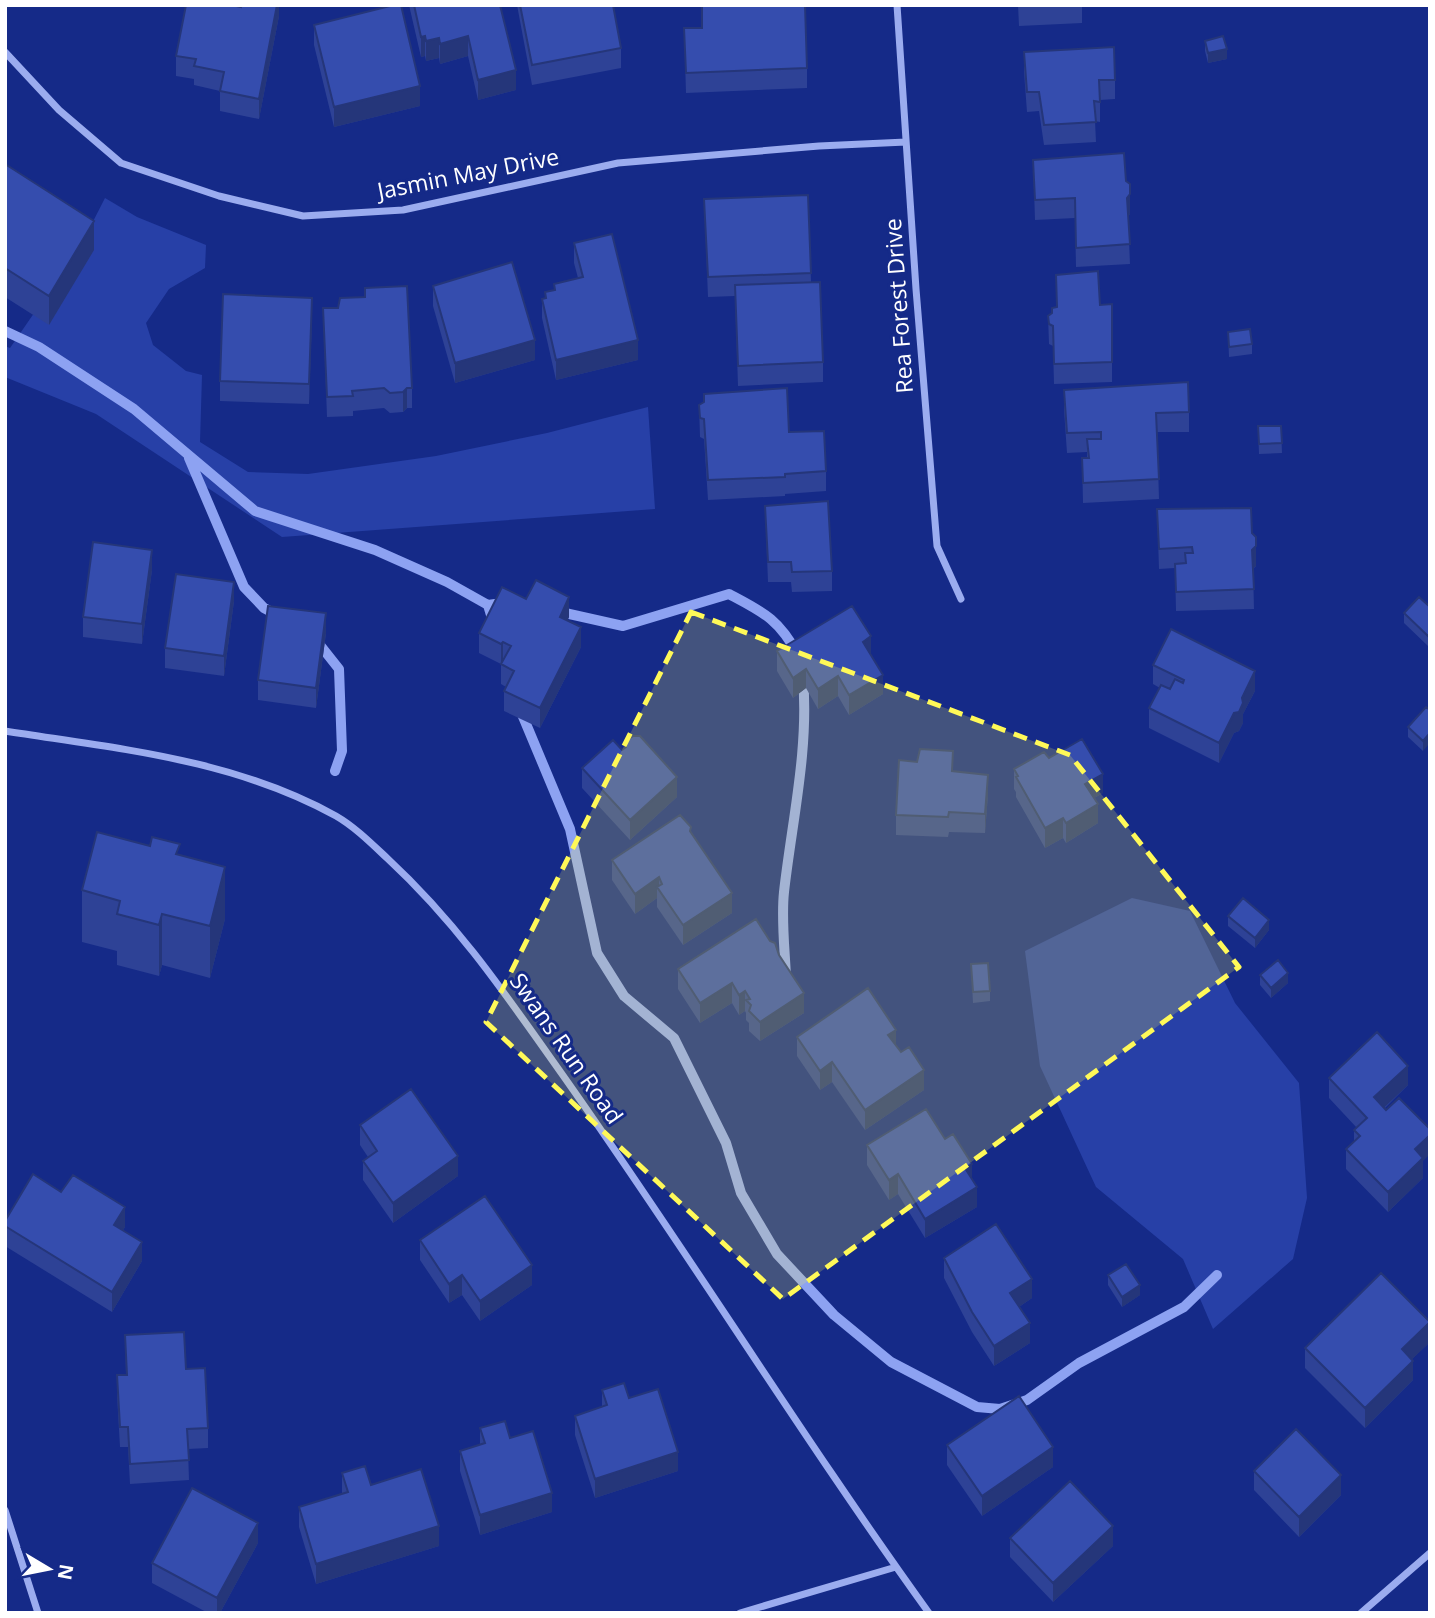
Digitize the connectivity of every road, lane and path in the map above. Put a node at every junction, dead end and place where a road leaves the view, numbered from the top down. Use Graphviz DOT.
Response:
graph roads {
  1 [pos="897,5"];
  2 [pos="5,52"];
  3 [pos="906,142"];
  4 [pos="961,599"];
  5 [pos="5,731"];
  6 [pos="5,1510"];
  7 [pos="1430,1553"];
  8 [pos="896,1567"];
  9 [pos="38,1613"];
  10 [pos="740,1613"];
  11 [pos="929,1613"];
  12 [pos="1361,1613"];
  1 -- 3 [label="street, Rea Forest Drive"];
  2 -- 3 [label="street, Jasmin May Drive"];
  3 -- 4 [label="street, Rea Forest Drive"];
  5 -- 8 [label="street, Swans Run Road"];
  6 -- 9 [label="street"];
  7 -- 12 [label="street"];
  8 -- 10 [label="street"];
  8 -- 11 [label="street, Swans Run Road"];
}
